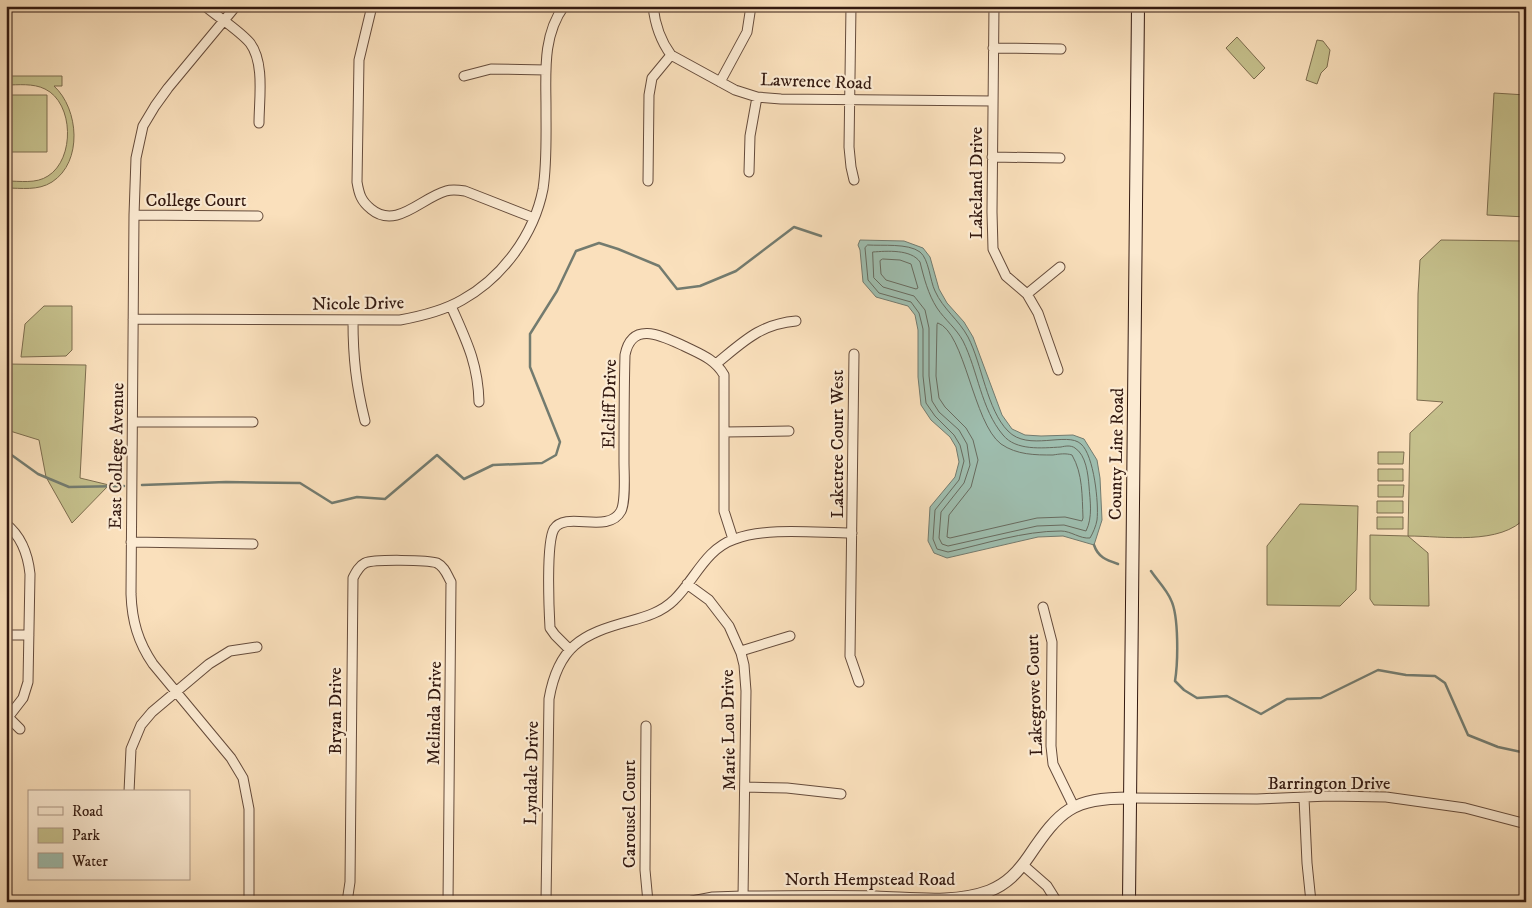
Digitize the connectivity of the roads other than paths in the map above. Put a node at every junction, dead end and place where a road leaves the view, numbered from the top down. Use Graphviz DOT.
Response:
graph roads {
  1 [pos="205,6"];
  2 [pos="236,6"];
  3 [pos="372,6"];
  4 [pos="564,6"];
  5 [pos="653,6"];
  6 [pos="751,6"];
  7 [pos="851,6"];
  8 [pos="994,6"];
  9 [pos="1138,6"];
  10 [pos="224,21"];
  11 [pos="993,48"];
  12 [pos="1061,49"];
  13 [pos="672,55"];
  14 [pos="546,70"];
  15 [pos="464,76"];
  16 [pos="720,82"];
  17 [pos="757,97"];
  18 [pos="850,99"];
  19 [pos="993,101"];
  20 [pos="259,123"];
  21 [pos="992,157"];
  22 [pos="1060,158"];
  23 [pos="750,172"];
  24 [pos="854,180"];
  25 [pos="648,181"];
  26 [pos="134,216"];
  27 [pos="258,216"];
  28 [pos="534,218"];
  29 [pos="1060,267"];
  30 [pos="1027,294"];
  31 [pos="451,306"];
  32 [pos="133,318"];
  33 [pos="353,321"];
  34 [pos="796,321"];
  35 [pos="854,354"];
  36 [pos="716,364"];
  37 [pos="1058,370"];
  38 [pos="479,402"];
  39 [pos="365,420"];
  40 [pos="133,422"];
  41 [pos="254,422"];
  42 [pos="790,431"];
  43 [pos="724,432"];
  44 [pos="6,524"];
  45 [pos="852,533"];
  46 [pos="733,539"];
  47 [pos="132,542"];
  48 [pos="253,544"];
  49 [pos="403,561"];
  50 [pos="686,584"];
  51 [pos="1043,607"];
  52 [pos="6,635"];
  53 [pos="29,635"];
  54 [pos="790,636"];
  55 [pos="257,647"];
  56 [pos="570,650"];
  57 [pos="741,651"];
  58 [pos="859,682"];
  59 [pos="177,692"];
  60 [pos="8,719"];
  61 [pos="646,726"];
  62 [pos="20,729"];
  63 [pos="745,787"];
  64 [pos="129,790"];
  65 [pos="841,794"];
  66 [pos="1130,798"];
  67 [pos="1304,798"];
  68 [pos="1074,807"];
  69 [pos="1526,824"];
  70 [pos="1023,865"];
  71 [pos="743,897"];
  72 [pos="862,899"];
  73 [pos="249,902"];
  74 [pos="347,902"];
  75 [pos="448,902"];
  76 [pos="546,902"];
  77 [pos="648,902"];
  78 [pos="692,902"];
  79 [pos="1057,902"];
  80 [pos="1129,902"];
  81 [pos="1311,902"];
  1 -- 10 [label="street"];
  2 -- 10 [label="street, East College Avenue"];
  3 -- 28 [label="street"];
  4 -- 14 [label="street, Nicole Drive"];
  5 -- 13 [label="street"];
  6 -- 16 [label="street"];
  7 -- 18 [label="street"];
  8 -- 11 [label="street, Lakeland Drive"];
  9 -- 66 [label="main road, County Line Road"];
  10 -- 20 [label="street"];
  10 -- 26 [label="street, East College Avenue"];
  11 -- 12 [label="street"];
  11 -- 19 [label="street, Lakeland Drive"];
  13 -- 16 [label="street, Lawrence Road"];
  13 -- 25 [label="street"];
  14 -- 15 [label="street"];
  14 -- 28 [label="street, Nicole Drive"];
  16 -- 17 [label="street, Lawrence Road"];
  17 -- 18 [label="street, Lawrence Road"];
  17 -- 23 [label="street"];
  18 -- 19 [label="street, Lawrence Road"];
  18 -- 24 [label="street"];
  19 -- 21 [label="street, Lakeland Drive"];
  21 -- 22 [label="street"];
  21 -- 30 [label="street, Lakeland Drive"];
  26 -- 27 [label="street, College Court"];
  26 -- 32 [label="street, East College Avenue"];
  28 -- 31 [label="street, Nicole Drive"];
  29 -- 30 [label="street"];
  30 -- 37 [label="street, Lakeland Drive"];
  31 -- 33 [label="street, Nicole Drive"];
  31 -- 38 [label="street"];
  32 -- 33 [label="street, Nicole Drive"];
  32 -- 40 [label="street, East College Avenue"];
  33 -- 39 [label="street"];
  34 -- 36 [label="street"];
  35 -- 45 [label="street, Laketree Court West"];
  36 -- 43 [label="street"];
  36 -- 56 [label="street, Elcliff Drive"];
  40 -- 41 [label="street"];
  40 -- 47 [label="street, East College Avenue"];
  42 -- 43 [label="street"];
  43 -- 46 [label="street"];
  44 -- 53 [label="street"];
  45 -- 46 [label="street, Lyndale Drive"];
  45 -- 58 [label="street, Laketree Court West"];
  46 -- 50 [label="street, Lyndale Drive"];
  47 -- 48 [label="street"];
  47 -- 59 [label="street, East College Avenue"];
  49 -- 74 [label="street, Bryan Drive"];
  49 -- 75 [label="street, Melinda Drive"];
  50 -- 56 [label="street, Lyndale Drive"];
  50 -- 57 [label="street, Marie Lou Drive"];
  51 -- 68 [label="street, Lakegrove Court"];
  52 -- 53 [label="street"];
  53 -- 60 [label="street"];
  54 -- 57 [label="street"];
  55 -- 59 [label="street"];
  56 -- 76 [label="street, Lyndale Drive"];
  57 -- 63 [label="street, Marie Lou Drive"];
  59 -- 64 [label="street"];
  59 -- 73 [label="street, East College Avenue"];
  60 -- 62 [label="street"];
  61 -- 77 [label="street, Carousel Court"];
  63 -- 65 [label="street"];
  63 -- 71 [label="street, Marie Lou Drive"];
  66 -- 67 [label="street, Barrington Drive"];
  66 -- 68 [label="street, North Hempstead Road"];
  66 -- 80 [label="main road, County Line Road"];
  67 -- 69 [label="street, Barrington Drive"];
  67 -- 81 [label="street"];
  68 -- 70 [label="street, North Hempstead Road"];
  70 -- 72 [label="street, North Hempstead Road"];
  70 -- 79 [label="street"];
  71 -- 72 [label="street, North Hempstead Road"];
  71 -- 78 [label="street, North Hempstead Road"];
}
